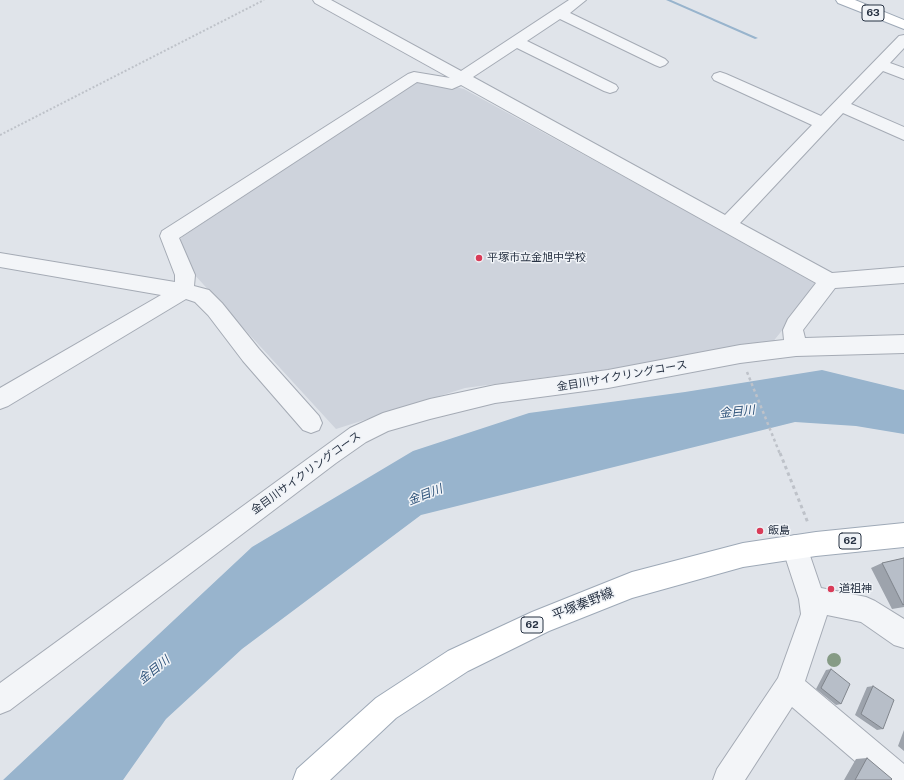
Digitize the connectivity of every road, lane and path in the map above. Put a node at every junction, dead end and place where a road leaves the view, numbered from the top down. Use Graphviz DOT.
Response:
graph roads {
  1 [pos="264,0"];
  2 [pos="320,0"];
  3 [pos="579,0"];
  4 [pos="843,0"];
  5 [pos="559,13"];
  6 [pos="904,25"];
  7 [pos="904,39"];
  8 [pos="516,42"];
  9 [pos="660,62"];
  10 [pos="880,64"];
  11 [pos="904,74"];
  12 [pos="720,77"];
  13 [pos="461,78"];
  14 [pos="610,88"];
  15 [pos="841,106"];
  16 [pos="823,124"];
  17 [pos="904,134"];
  18 [pos="0,135"];
  19 [pos="727,226"];
  20 [pos="0,260"];
  21 [pos="904,275"];
  22 [pos="829,281"];
  23 [pos="184,291"];
  24 [pos="904,344"];
  25 [pos="796,347"];
  26 [pos="740,354"];
  27 [pos="0,399"];
  28 [pos="311,422"];
  29 [pos="904,535"];
  30 [pos="806,545"];
  31 [pos="812,599"];
  32 [pos="904,635"];
  33 [pos="789,686"];
  34 [pos="0,700"];
  35 [pos="308,780"];
  36 [pos="728,780"];
  37 [pos="900,780"];
  1 -- 18 [label="path"];
  2 -- 13 [label="street"];
  3 -- 5 [label="street"];
  4 -- 6 [label="main road, 63"];
  5 -- 8 [label="street"];
  5 -- 9 [label="street"];
  7 -- 10 [label="street"];
  8 -- 13 [label="street"];
  8 -- 14 [label="street"];
  10 -- 11 [label="street"];
  10 -- 15 [label="street"];
  12 -- 16 [label="street"];
  13 -- 19 [label="street"];
  13 -- 23 [label="street"];
  15 -- 16 [label="street"];
  15 -- 17 [label="street"];
  16 -- 19 [label="street"];
  19 -- 22 [label="street"];
  20 -- 23 [label="street"];
  21 -- 22 [label="street"];
  22 -- 25 [label="street"];
  23 -- 27 [label="street"];
  23 -- 28 [label="street"];
  24 -- 25 [label="street, 金目川サイクリングコース"];
  25 -- 26 [label="street, 金目川サイクリングコース"];
  26 -- 30 [label="path"];
  26 -- 34 [label="street, 金目川サイクリングコース"];
  29 -- 30 [label="main road, 平塚秦野線 / 62"];
  30 -- 31 [label="street"];
  30 -- 35 [label="main road, 平塚秦野線 / 62"];
  31 -- 32 [label="street"];
  31 -- 33 [label="street"];
  33 -- 36 [label="street"];
  33 -- 37 [label="street"];
}
